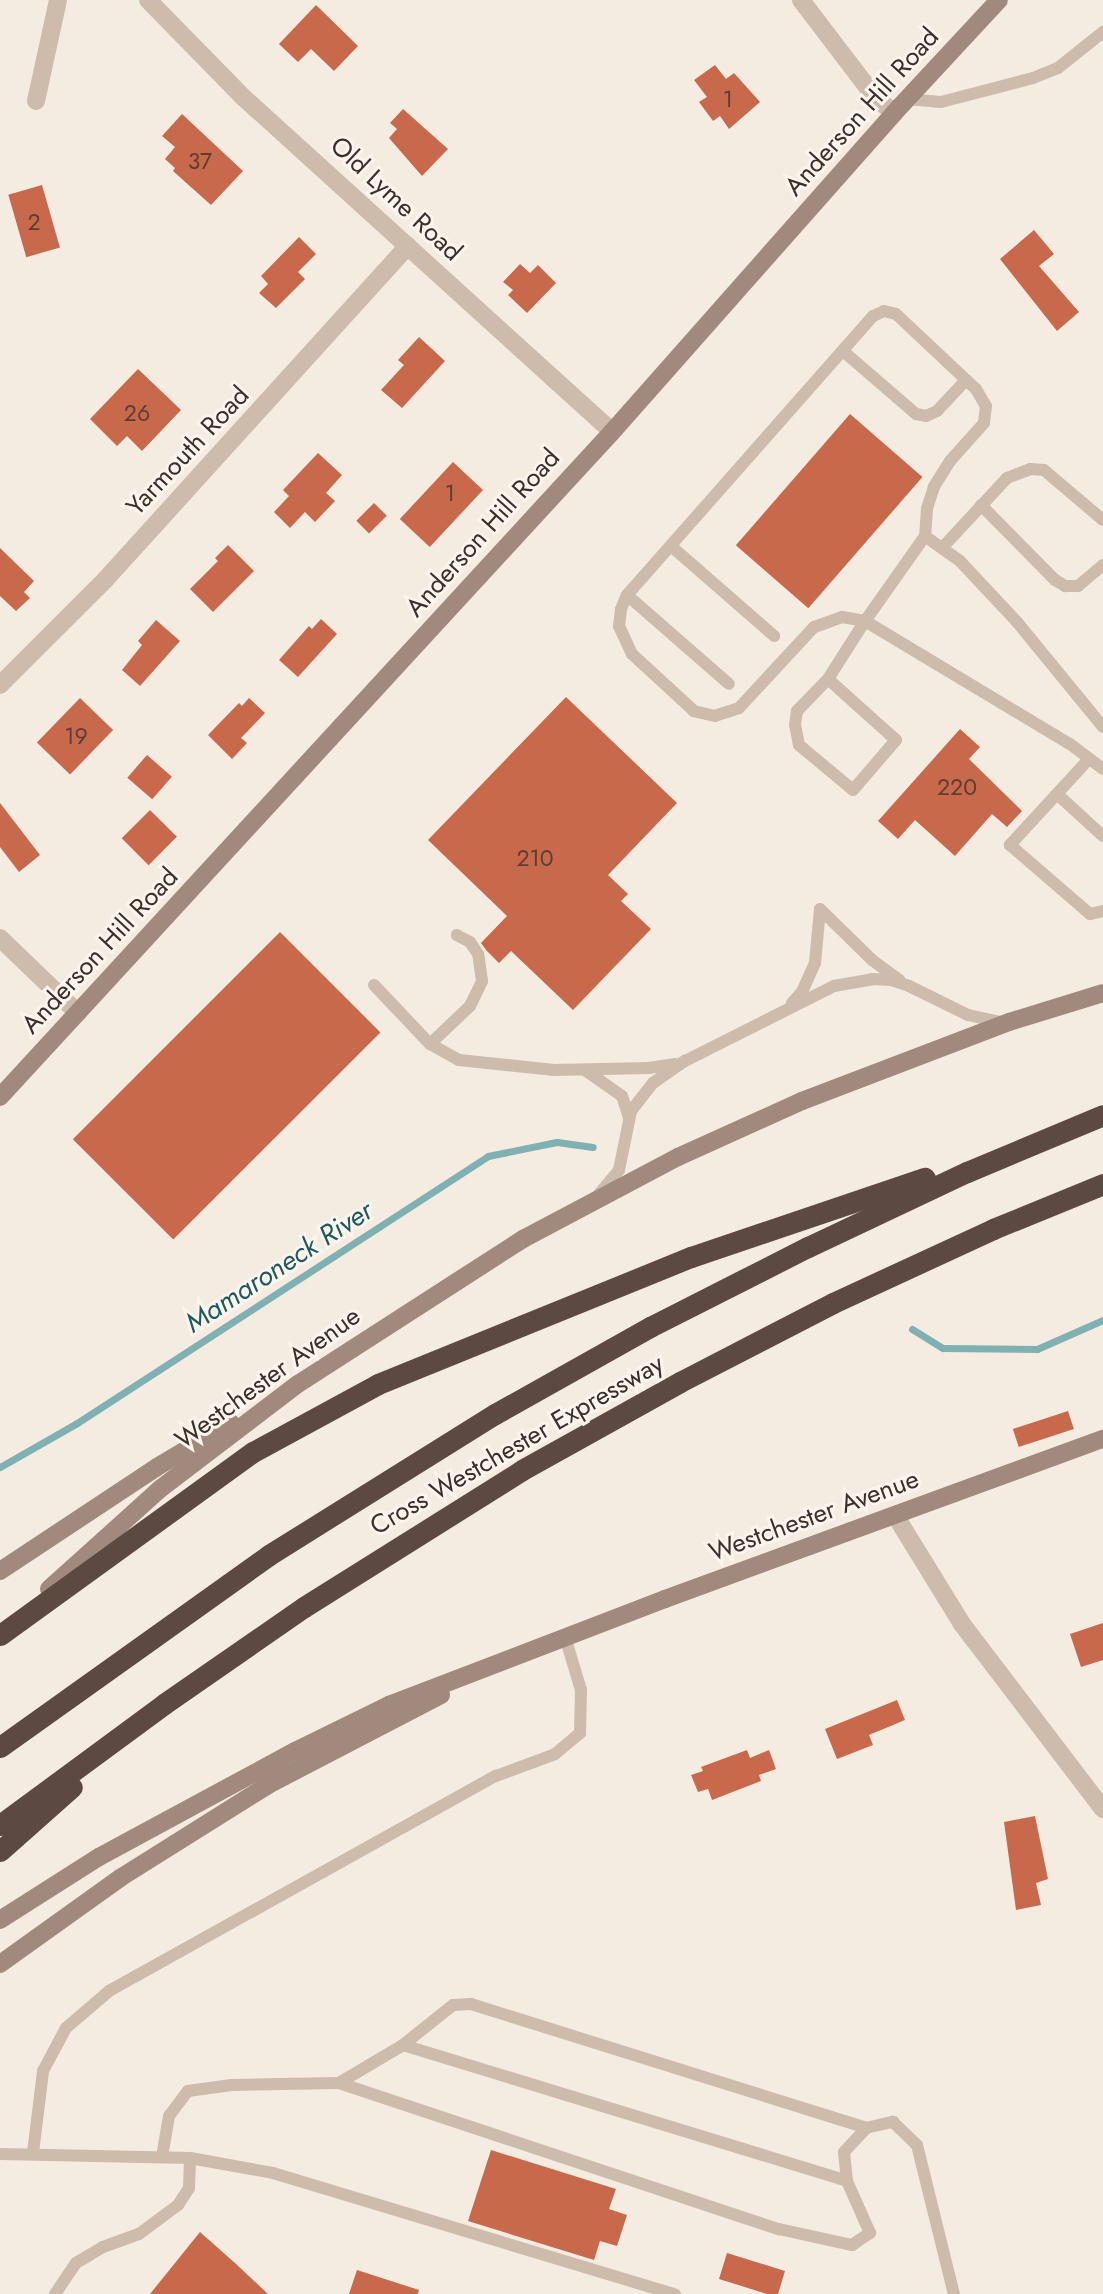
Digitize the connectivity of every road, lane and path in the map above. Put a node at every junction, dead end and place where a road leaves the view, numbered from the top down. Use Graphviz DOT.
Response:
graph roads {
  1 [pos="58,0"];
  2 [pos="148,0"];
  3 [pos="801,0"];
  4 [pos="999,0"];
  5 [pos="1103,32"];
  6 [pos="907,99"];
  7 [pos="36,101"];
  8 [pos="894,113"];
  9 [pos="408,246"];
  10 [pos="843,351"];
  11 [pos="966,380"];
  12 [pos="612,432"];
  13 [pos="981,505"];
  14 [pos="1103,520"];
  15 [pos="925,536"];
  16 [pos="671,546"];
  17 [pos="942,548"];
  18 [pos="1103,565"];
  19 [pos="627,595"];
  20 [pos="865,621"];
  21 [pos="774,636"];
  22 [pos="828,679"];
  23 [pos="729,684"];
  24 [pos="0,685"];
  25 [pos="1103,727"];
  26 [pos="1089,759"];
  27 [pos="1103,769"];
  28 [pos="1057,794"];
  29 [pos="1103,836"];
  30 [pos="1103,911"];
  31 [pos="457,935"];
  32 [pos="0,938"];
  33 [pos="374,985"];
  34 [pos="909,986"];
  35 [pos="1103,993"];
  36 [pos="787,1009"];
  37 [pos="78,1013"];
  38 [pos="1009,1022"];
  39 [pos="430,1044"];
  40 [pos="685,1061"];
  41 [pos="584,1070"];
  42 [pos="0,1097"];
  43 [pos="1103,1115"];
  44 [pos="629,1118"];
  45 [pos="1046,1138"];
  46 [pos="1103,1184"];
  47 [pos="593,1202"];
  48 [pos="298,1384"];
  49 [pos="1103,1439"];
  50 [pos="895,1515"];
  51 [pos="0,1571"];
  52 [pos="0,1634"];
  53 [pos="565,1637"];
  54 [pos="544,1645"];
  55 [pos="164,1704"];
  56 [pos="0,1747"];
  57 [pos="1103,1809"];
  58 [pos="0,1825"];
  59 [pos="0,1851"];
  60 [pos="0,1920"];
  61 [pos="0,1964"];
  62 [pos="403,2045"];
  63 [pos="339,2083"];
  64 [pos="866,2128"];
  65 [pos="33,2153"];
  66 [pos="0,2154"];
  67 [pos="162,2157"];
  68 [pos="190,2158"];
  69 [pos="847,2181"];
  70 [pos="55,2294"];
  71 [pos="675,2294"];
  72 [pos="954,2294"];
  1 -- 7 [label="street"];
  2 -- 9 [label="street, Old Lyme Road"];
  3 -- 8 [label="street"];
  4 -- 6 [label="main road, Anderson Hill Road"];
  5 -- 6 [label="lane"];
  6 -- 8 [label="main road, Anderson Hill Road"];
  8 -- 12 [label="main road, Anderson Hill Road"];
  9 -- 12 [label="street, Old Lyme Road"];
  9 -- 24 [label="street, Yarmouth Road"];
  10 -- 11 [label="lane"];
  10 -- 11 [label="lane"];
  10 -- 16 [label="lane"];
  11 -- 15 [label="lane"];
  12 -- 37 [label="main road, Anderson Hill Road"];
  13 -- 14 [label="lane"];
  13 -- 17 [label="lane"];
  13 -- 18 [label="lane"];
  15 -- 17 [label="lane"];
  15 -- 20 [label="lane"];
  16 -- 19 [label="lane"];
  16 -- 21 [label="lane"];
  17 -- 25 [label="lane"];
  19 -- 20 [label="lane"];
  19 -- 23 [label="lane"];
  20 -- 22 [label="lane"];
  20 -- 26 [label="lane"];
  22 -- 22 [label="lane"];
  26 -- 27 [label="lane"];
  26 -- 28 [label="lane"];
  28 -- 29 [label="lane"];
  28 -- 30 [label="lane"];
  31 -- 39 [label="lane"];
  32 -- 37 [label="street"];
  33 -- 39 [label="lane"];
  34 -- 36 [label="lane"];
  34 -- 36 [label="lane"];
  34 -- 38 [label="lane"];
  35 -- 38 [label="main road"];
  36 -- 40 [label="lane"];
  37 -- 42 [label="main road, Anderson Hill Road"];
  38 -- 47 [label="main road, Westchester Avenue"];
  39 -- 41 [label="lane"];
  40 -- 41 [label="lane"];
  40 -- 44 [label="lane"];
  41 -- 44 [label="lane"];
  43 -- 45 [label="highway, Cross Westchester Expressway"];
  44 -- 47 [label="lane"];
  45 -- 52 [label="highway"];
  45 -- 56 [label="highway, Cross Westchester Expressway"];
  46 -- 55 [label="highway, Cross Westchester Expressway"];
  47 -- 48 [label="main road, Westchester Avenue"];
  48 -- 51 [label="main road"];
  48 -- 52 [label="main road, Westchester Avenue"];
  49 -- 50 [label="main road, Westchester Avenue"];
  50 -- 53 [label="main road, Westchester Avenue"];
  50 -- 57 [label="street"];
  53 -- 54 [label="main road, Westchester Avenue"];
  53 -- 65 [label="lane"];
  54 -- 60 [label="main road"];
  54 -- 61 [label="main road"];
  55 -- 58 [label="highway, Cross Westchester Expressway"];
  55 -- 59 [label="highway"];
  62 -- 63 [label="lane"];
  62 -- 64 [label="lane"];
  62 -- 69 [label="lane"];
  63 -- 67 [label="lane"];
  63 -- 69 [label="lane"];
  64 -- 69 [label="lane"];
  64 -- 72 [label="lane"];
  65 -- 66 [label="lane"];
  65 -- 67 [label="lane"];
  67 -- 68 [label="lane"];
  68 -- 70 [label="lane"];
  68 -- 71 [label="lane"];
}
